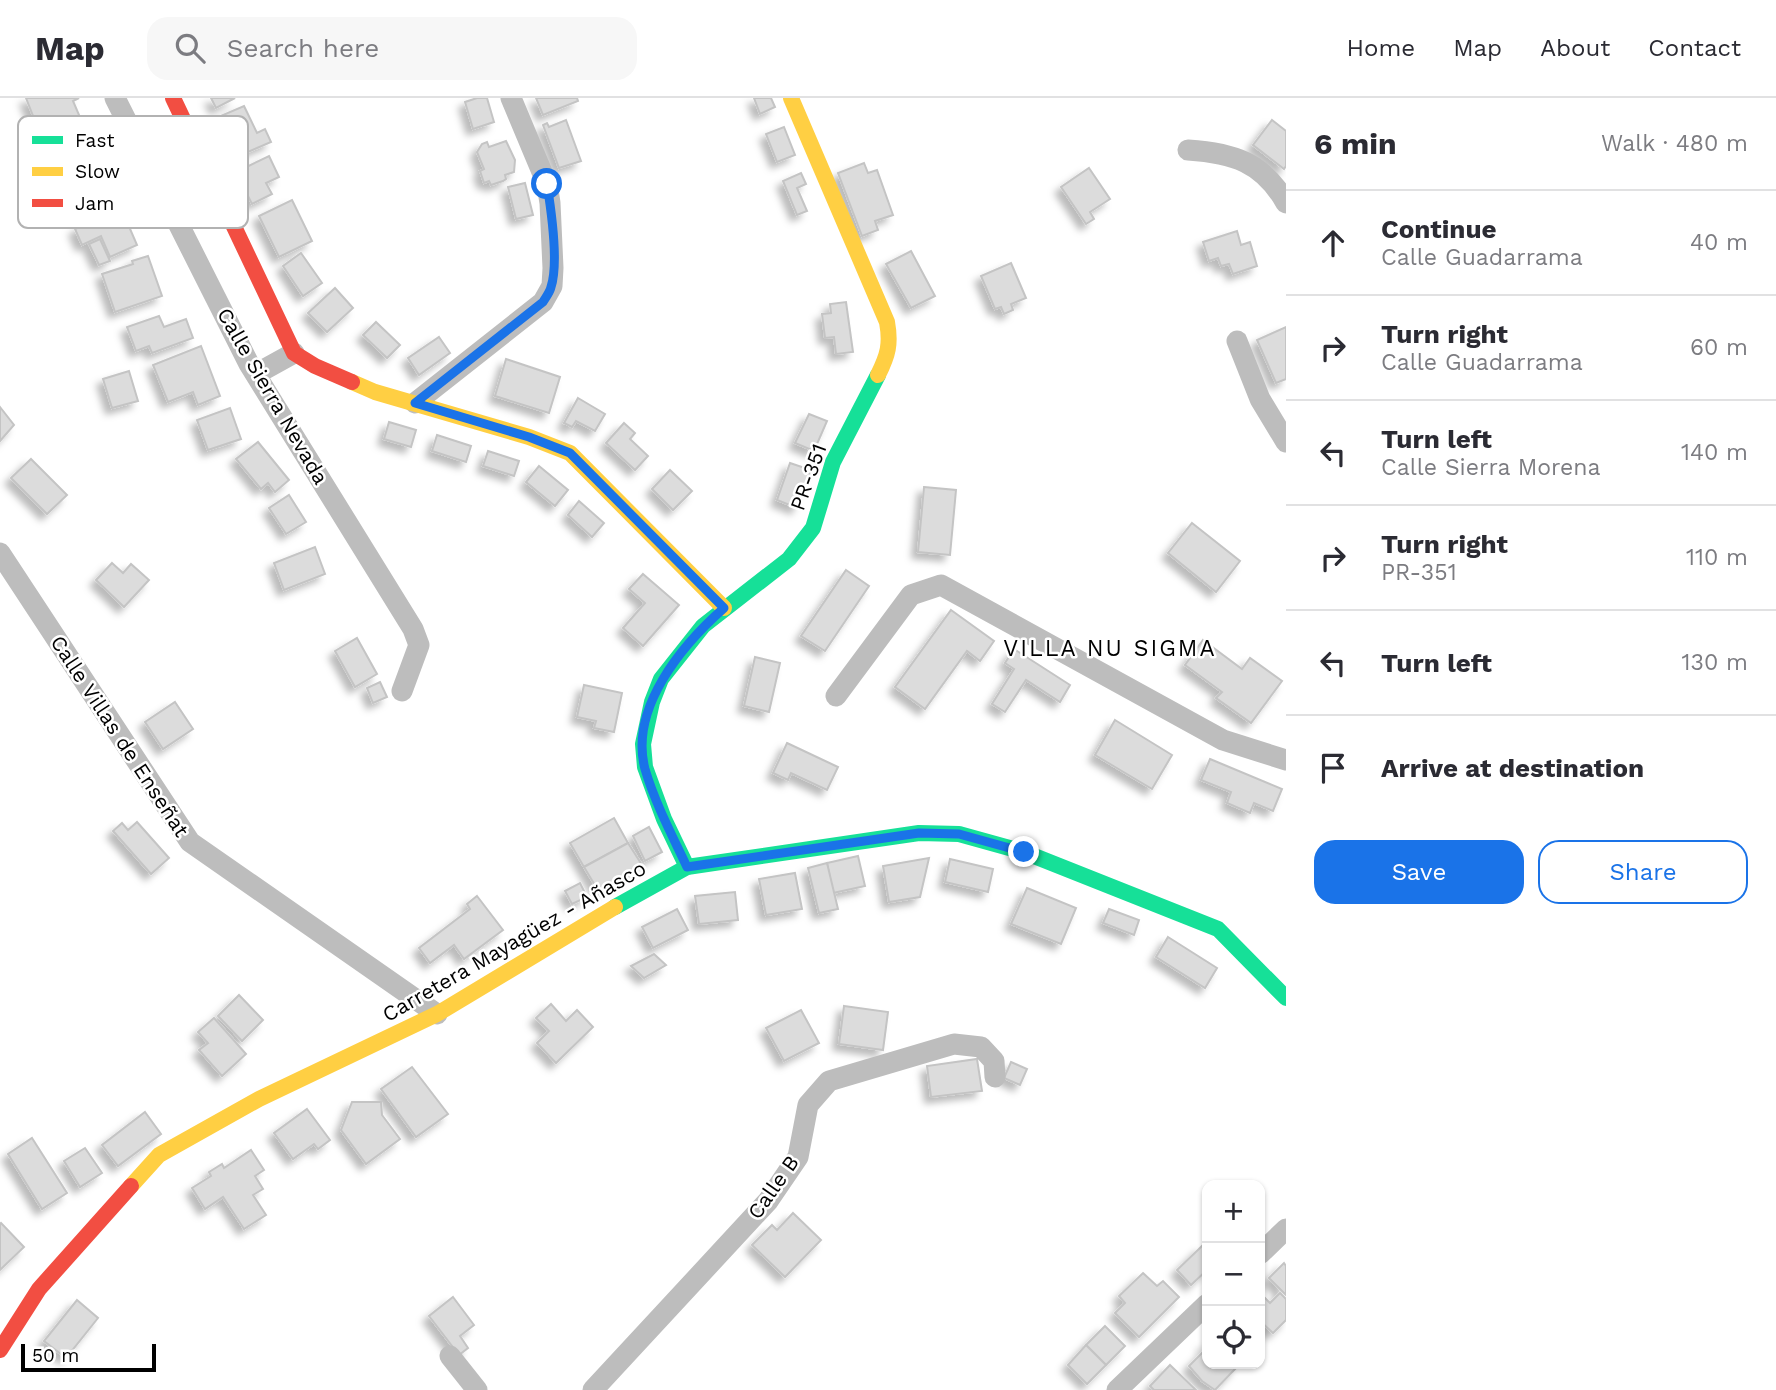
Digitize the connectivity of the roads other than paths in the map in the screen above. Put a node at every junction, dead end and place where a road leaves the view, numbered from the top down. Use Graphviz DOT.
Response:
graph roads {
  1 [pos="115,98"];
  2 [pos="173,98"];
  3 [pos="511,98"];
  4 [pos="791,98"];
  5 [pos="124,116"];
  6 [pos="182,116"];
  7 [pos="1188,149"];
  8 [pos="1286,203"];
  9 [pos="181,228"];
  10 [pos="235,228"];
  11 [pos="1237,341"];
  12 [pos="294,353"];
  13 [pos="256,374"];
  14 [pos="415,403"];
  15 [pos="1286,442"];
  16 [pos="0,553"];
  17 [pos="724,608"];
  18 [pos="402,691"];
  19 [pos="836,696"];
  20 [pos="1286,760"];
  21 [pos="687,867"];
  22 [pos="1286,999"];
  23 [pos="437,1014"];
  24 [pos="995,1077"];
  25 [pos="1286,1229"];
  26 [pos="1265,1249"];
  27 [pos="1205,1306"];
  28 [pos="0,1350"];
  29 [pos="450,1356"];
  30 [pos="477,1390"];
  31 [pos="593,1390"];
  32 [pos="1116,1390"];
  1 -- 5 [label="street, Calle Sierra Nevada"];
  2 -- 6 [label="street"];
  3 -- 14 [label="street"];
  4 -- 17 [label="street, PR-351 / PR-351"];
  7 -- 8 [label="street"];
  9 -- 13 [label="street, Calle Sierra Nevada"];
  10 -- 12 [label="street"];
  11 -- 15 [label="street"];
  12 -- 13 [label="street"];
  12 -- 14 [label="street"];
  13 -- 18 [label="street, Calle Sierra Nevada"];
  14 -- 17 [label="street"];
  16 -- 23 [label="street, Calle Villas de Enseñat"];
  17 -- 21 [label="street, PR-351 / PR-351"];
  19 -- 20 [label="street"];
  21 -- 22 [label="street, Carretera Mayagüez - Añasco"];
  21 -- 23 [label="street, Carretera Mayagüez - Añasco"];
  23 -- 28 [label="street, Carretera Mayagüez - Añasco"];
  24 -- 31 [label="street, Calle B"];
  25 -- 26 [label="street"];
  27 -- 32 [label="street"];
  29 -- 30 [label="street"];
}
